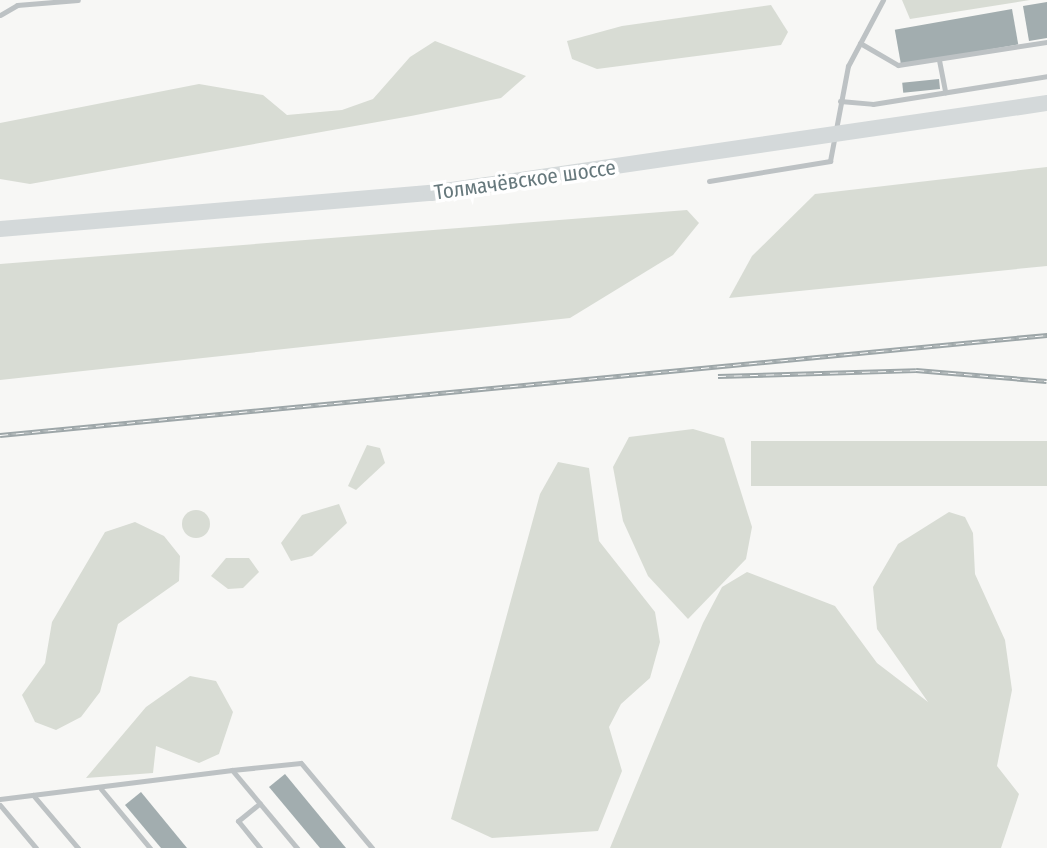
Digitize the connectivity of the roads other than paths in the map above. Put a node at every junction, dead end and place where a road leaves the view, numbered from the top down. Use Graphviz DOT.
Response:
graph roads {
  1 [pos="78,0"];
  2 [pos="883,0"];
  3 [pos="0,15"];
  4 [pos="1047,42"];
  5 [pos="860,43"];
  6 [pos="939,60"];
  7 [pos="1047,76"];
  8 [pos="945,92"];
  9 [pos="840,102"];
  10 [pos="1047,103"];
  11 [pos="832,136"];
  12 [pos="709,181"];
  13 [pos="0,229"];
  14 [pos="232,770"];
  15 [pos="101,789"];
  16 [pos="33,794"];
  17 [pos="0,799"];
  18 [pos="260,803"];
  19 [pos="0,805"];
  20 [pos="36,848"];
  21 [pos="78,848"];
  22 [pos="150,848"];
  23 [pos="260,848"];
  24 [pos="297,848"];
  25 [pos="372,848"];
  1 -- 3 [label="lane"];
  2 -- 5 [label="lane"];
  4 -- 6 [label="lane"];
  5 -- 6 [label="lane"];
  5 -- 9 [label="lane"];
  6 -- 8 [label="lane"];
  7 -- 8 [label="lane"];
  8 -- 9 [label="lane"];
  9 -- 11 [label="lane"];
  10 -- 11 [label="main road, Толмачёвское шоссе"];
  11 -- 12 [label="lane"];
  11 -- 13 [label="main road, Толмачёвское шоссе"];
  14 -- 15 [label="lane"];
  14 -- 18 [label="lane"];
  14 -- 25 [label="lane"];
  15 -- 16 [label="lane"];
  15 -- 22 [label="lane"];
  16 -- 17 [label="lane"];
  16 -- 21 [label="lane"];
  18 -- 23 [label="lane"];
  18 -- 24 [label="lane"];
  19 -- 20 [label="lane"];
}
